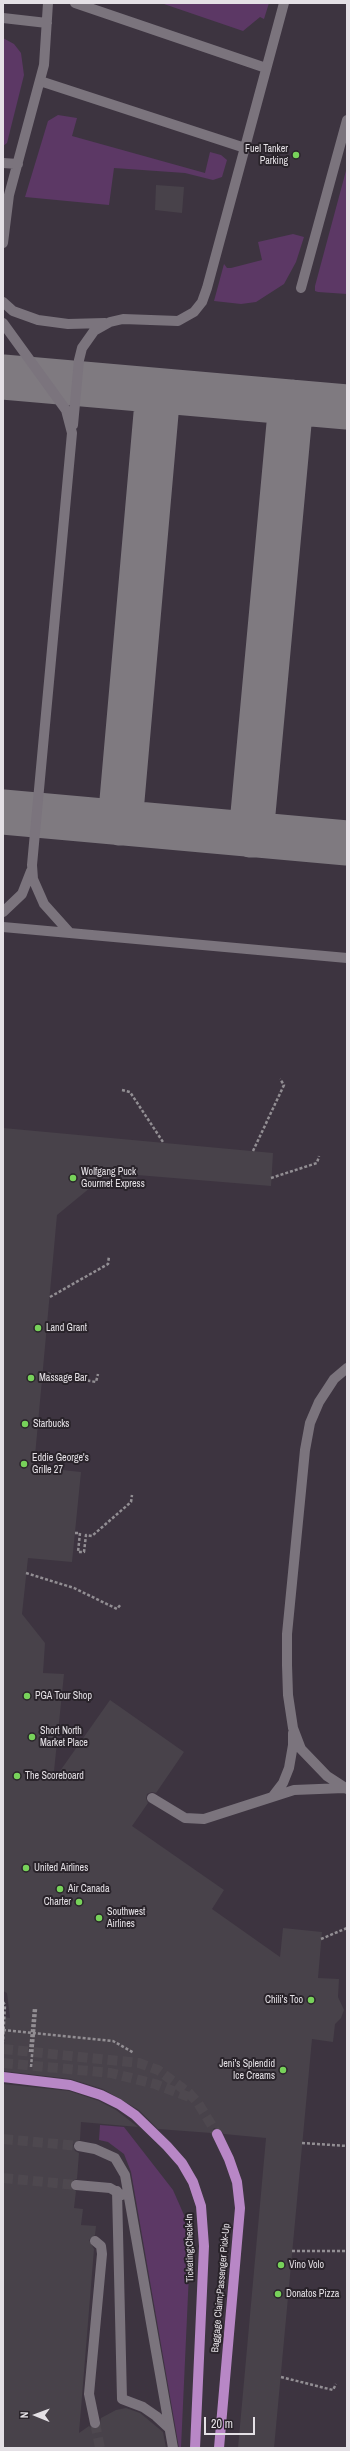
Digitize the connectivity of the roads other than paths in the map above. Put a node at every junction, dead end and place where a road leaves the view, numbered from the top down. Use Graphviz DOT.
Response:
graph roads {
  1 [pos="48,3"];
  2 [pos="75,3"];
  3 [pos="284,3"];
  4 [pos="3,18"];
  5 [pos="47,23"];
  6 [pos="266,68"];
  7 [pos="40,81"];
  8 [pos="347,120"];
  9 [pos="245,148"];
  10 [pos="3,163"];
  11 [pos="18,164"];
  12 [pos="3,243"];
  13 [pos="301,288"];
  14 [pos="3,302"];
  15 [pos="3,323"];
  16 [pos="108,323"];
  17 [pos="72,433"];
  18 [pos="32,865"];
  19 [pos="3,912"];
  20 [pos="3,927"];
  21 [pos="70,933"];
  22 [pos="347,958"];
  23 [pos="347,1368"];
  24 [pos="292,1719"];
  25 [pos="345,1788"];
  26 [pos="272,1797"];
  27 [pos="152,1798"];
  28 [pos="3,2077"];
  29 [pos="217,2134"];
  30 [pos="79,2146"];
  31 [pos="76,2185"];
  32 [pos="118,2190"];
  33 [pos="134,2224"];
  34 [pos="95,2241"];
  35 [pos="95,2423"];
  36 [pos="170,2428"];
  37 [pos="173,2448"];
  38 [pos="195,2448"];
  39 [pos="219,2448"];
  1 -- 5 [label="lane"];
  2 -- 6 [label="lane"];
  3 -- 6 [label="lane"];
  4 -- 5 [label="lane"];
  5 -- 7 [label="lane"];
  6 -- 9 [label="lane"];
  7 -- 9 [label="lane"];
  7 -- 11 [label="lane"];
  8 -- 13 [label="lane"];
  9 -- 16 [label="lane"];
  10 -- 11 [label="lane"];
  11 -- 12 [label="lane"];
  14 -- 16 [label="lane"];
  15 -- 17 [label="lane"];
  16 -- 17 [label="lane"];
  17 -- 18 [label="lane"];
  18 -- 19 [label="lane"];
  18 -- 21 [label="lane"];
  20 -- 21 [label="lane"];
  21 -- 22 [label="lane"];
  23 -- 24 [label="lane"];
  24 -- 25 [label="lane"];
  24 -- 26 [label="lane"];
  25 -- 26 [label="lane"];
  26 -- 27 [label="lane"];
  28 -- 38 [label="main road, Ticketing;Check-In"];
  29 -- 39 [label="main road, Baggage Claim;Passenger Pick-Up"];
  30 -- 33 [label="lane"];
  31 -- 32 [label="lane"];
  32 -- 33 [label="lane"];
  32 -- 36 [label="lane"];
  33 -- 36 [label="lane"];
  34 -- 35 [label="lane"];
  36 -- 37 [label="lane"];
}
